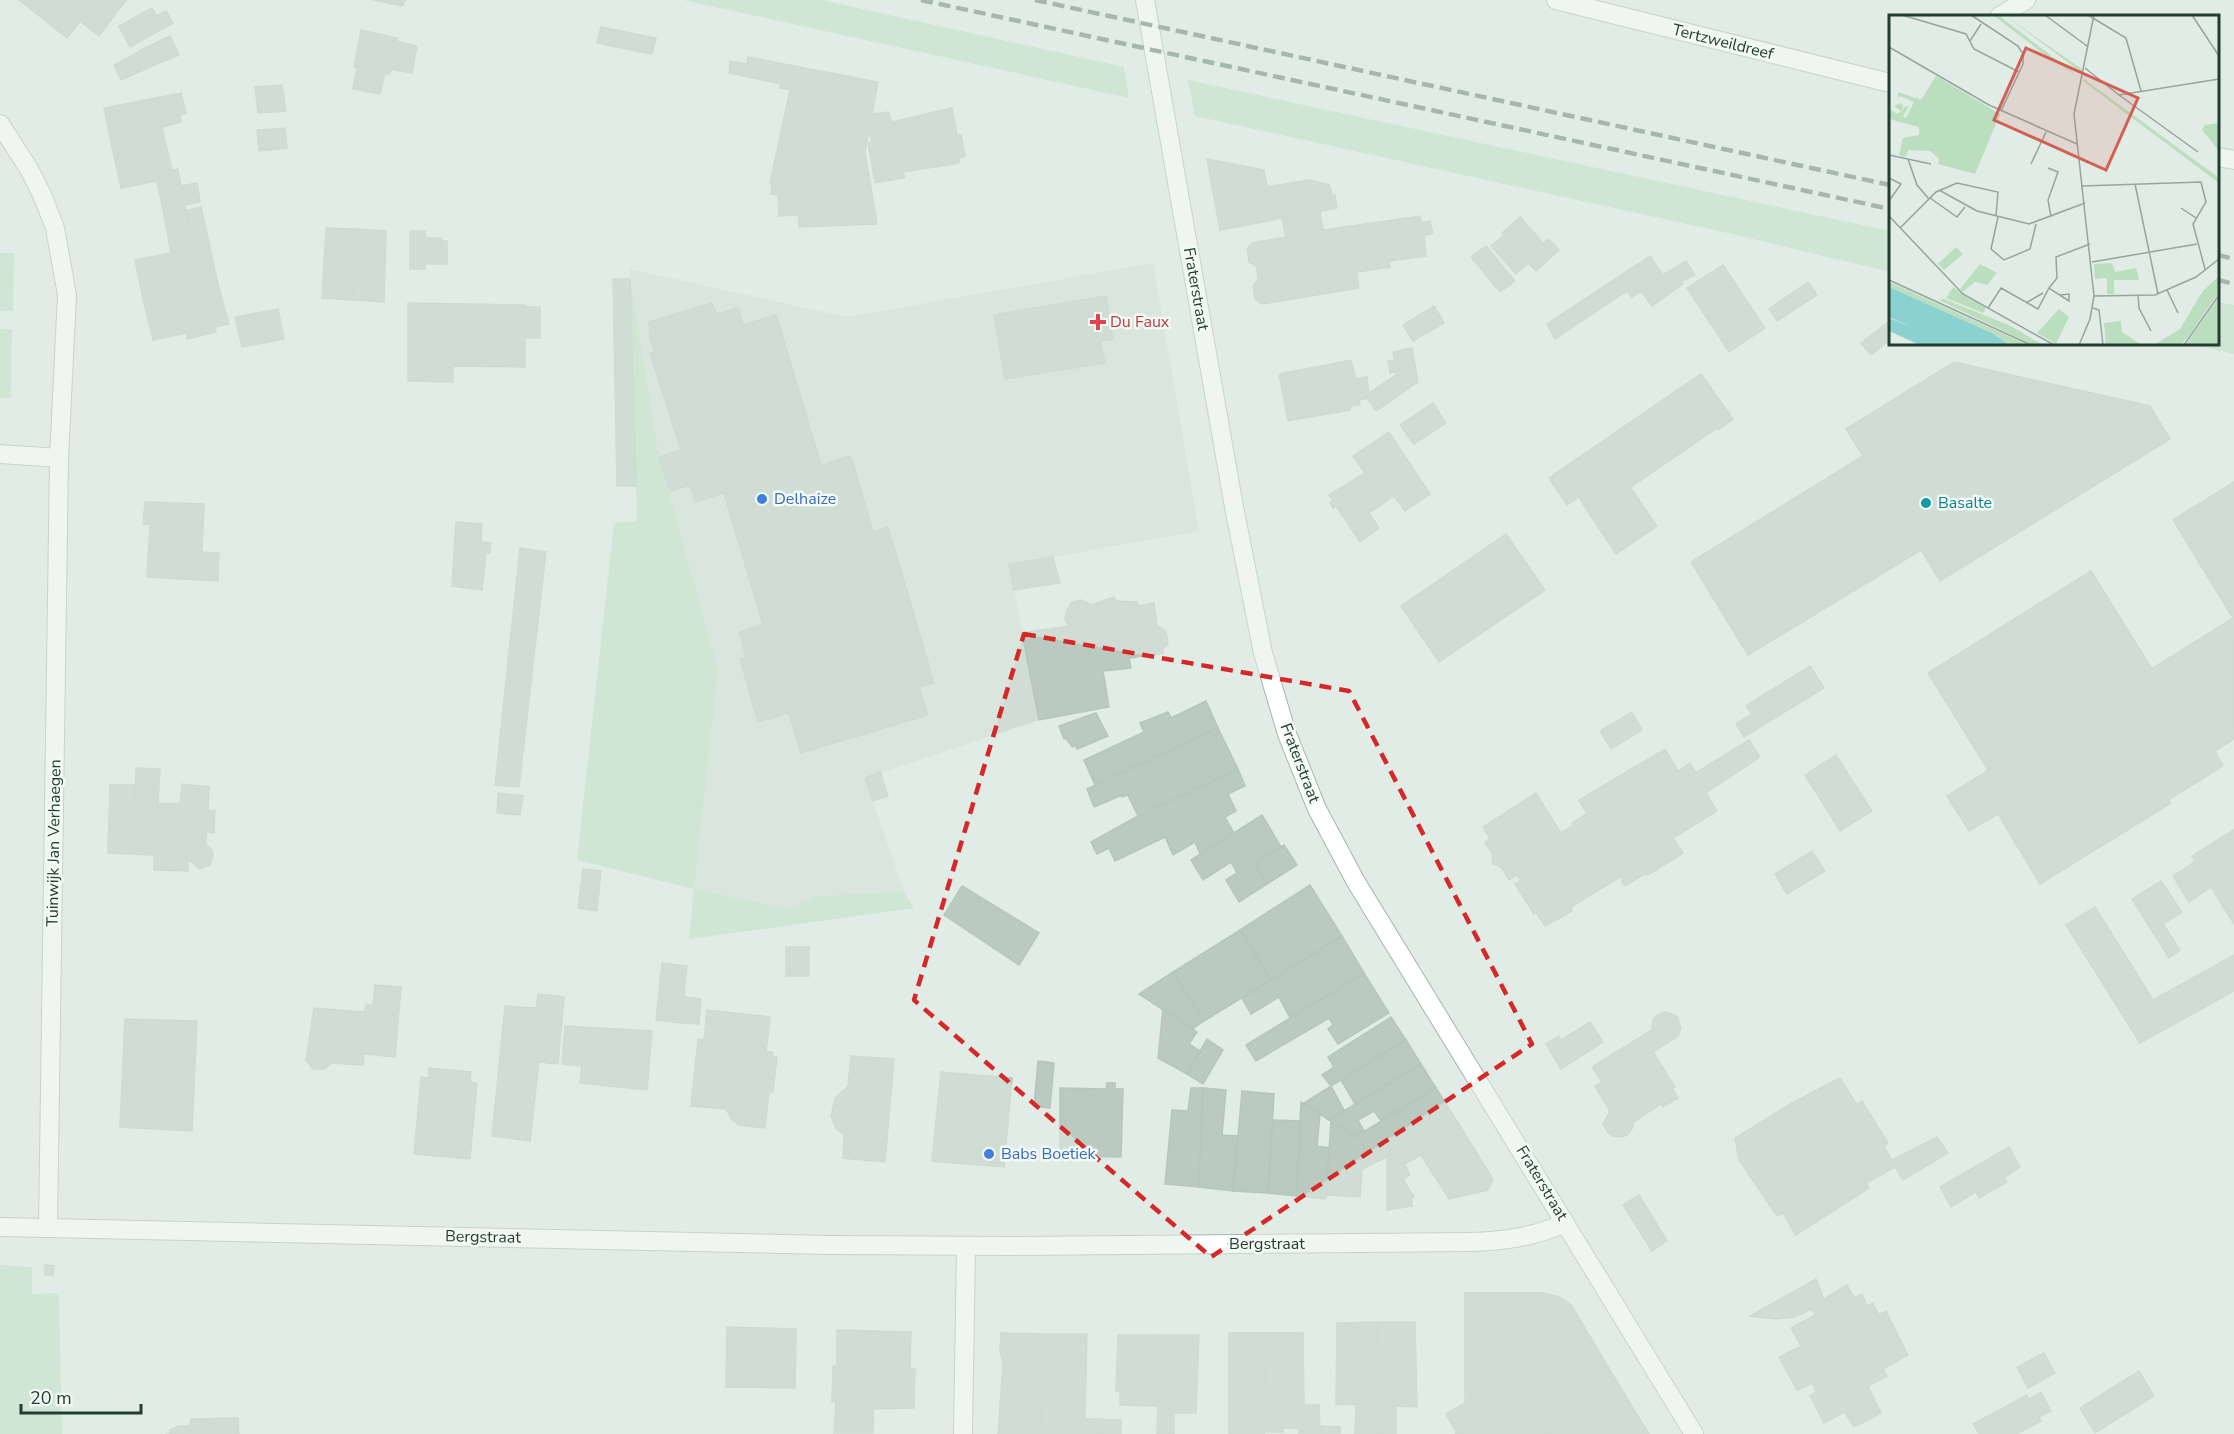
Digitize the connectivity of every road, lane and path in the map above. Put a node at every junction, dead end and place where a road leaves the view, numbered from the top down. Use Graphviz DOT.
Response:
graph roads {
  1 [pos="1145,0"];
  2 [pos="1556,0"];
  3 [pos="2026,0"];
  4 [pos="2002,15"];
  5 [pos="1889,83"];
  6 [pos="0,124"];
  7 [pos="2219,157"];
  8 [pos="2234,160"];
  9 [pos="0,454"];
  10 [pos="59,458"];
  11 [pos="1565,1222"];
  12 [pos="0,1227"];
  13 [pos="48,1228"];
  14 [pos="966,1246"];
  15 [pos="963,1434"];
  16 [pos="1694,1434"];
  1 -- 11 [label="street, Fraterstraat"];
  2 -- 5 [label="street, Tertzweildreef"];
  3 -- 4 [label="street"];
  6 -- 10 [label="street, Tuinwijk Jan Verhaegen"];
  7 -- 8 [label="street"];
  9 -- 10 [label="street"];
  10 -- 13 [label="street, Tuinwijk Jan Verhaegen"];
  11 -- 14 [label="street, Bergstraat"];
  11 -- 16 [label="street, Fraterstraat"];
  12 -- 13 [label="street, Bergstraat"];
  13 -- 14 [label="street, Bergstraat"];
  14 -- 15 [label="street"];
}
